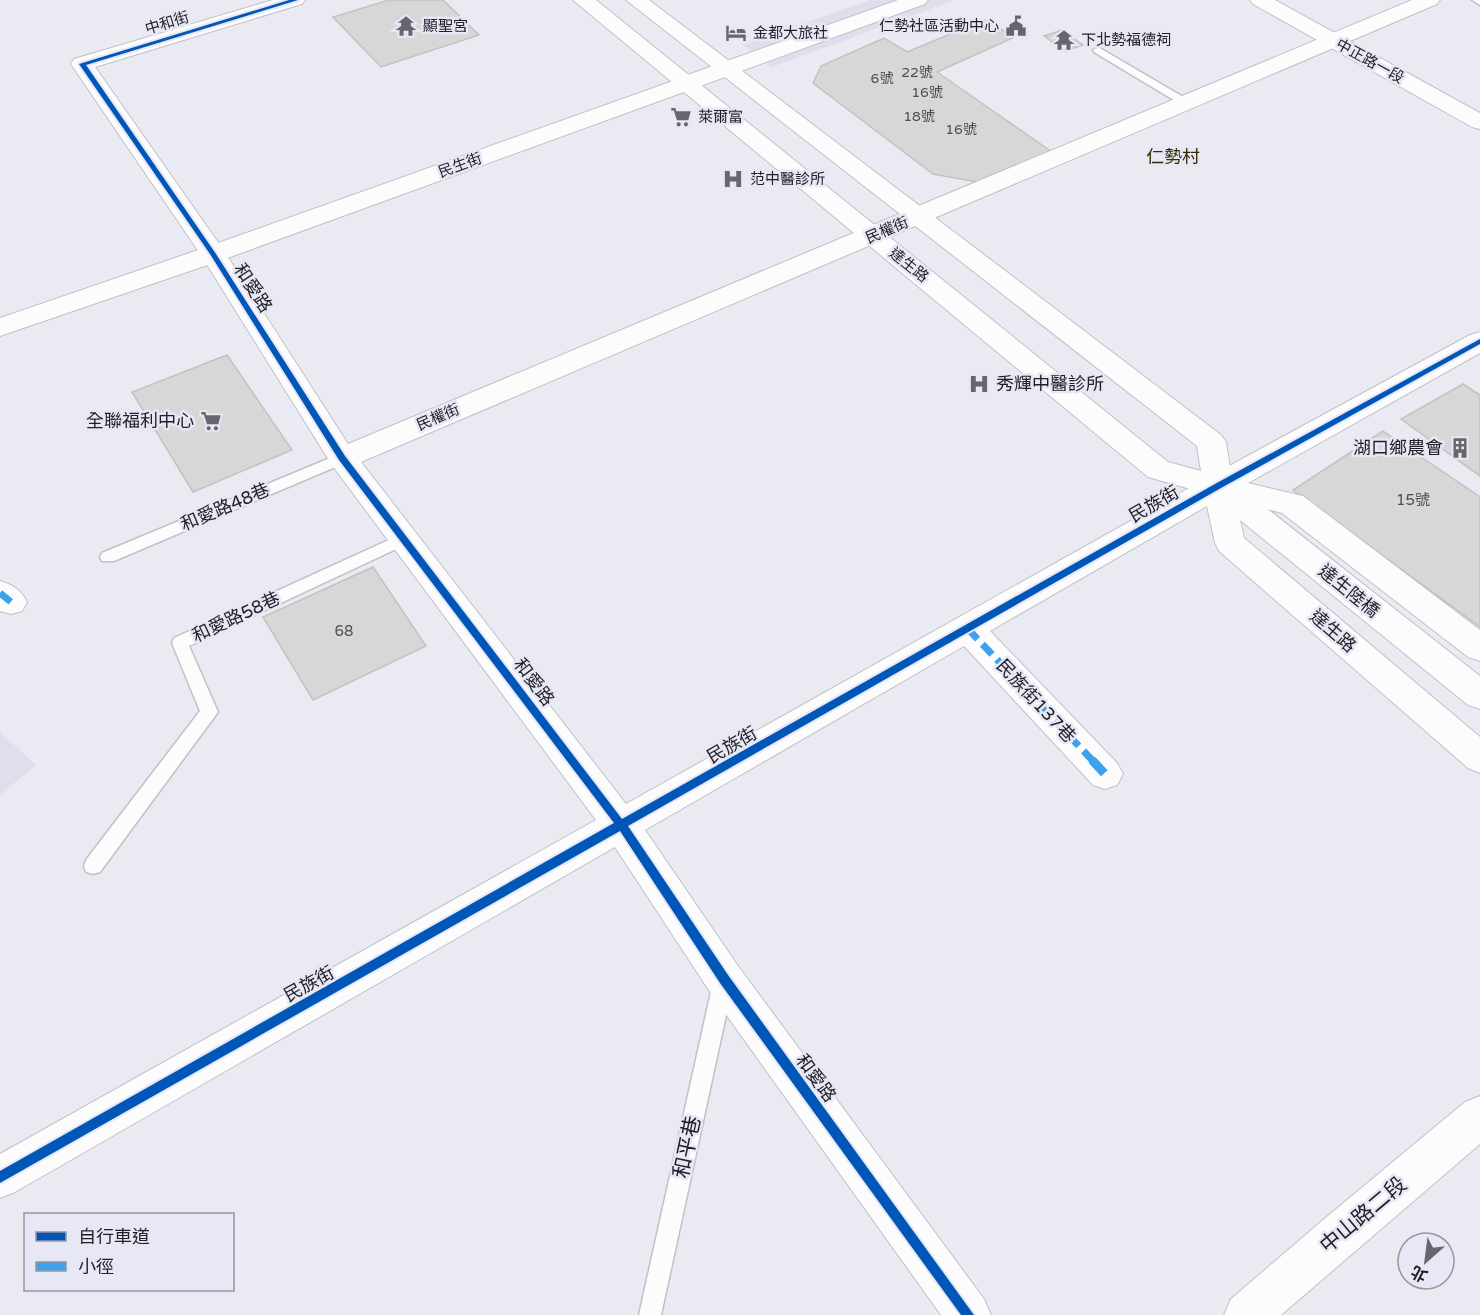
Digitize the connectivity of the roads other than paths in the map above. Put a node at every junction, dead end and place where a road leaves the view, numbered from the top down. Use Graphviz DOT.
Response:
graph roads {
  1 [pos="295,0"];
  2 [pos="583,0"];
  3 [pos="636,0"];
  4 [pos="918,0"];
  5 [pos="1260,0"];
  6 [pos="1430,0"];
  7 [pos="1333,40"];
  8 [pos="1098,50"];
  9 [pos="82,64"];
  10 [pos="727,68"];
  11 [pos="687,83"];
  12 [pos="1186,103"];
  13 [pos="1480,122"];
  14 [pos="918,216"];
  15 [pos="873,236"];
  16 [pos="213,255"];
  17 [pos="0,327"];
  18 [pos="1480,341"];
  19 [pos="342,458"];
  20 [pos="1218,486"];
  21 [pos="404,539"];
  22 [pos="108,557"];
  23 [pos="968,629"];
  24 [pos="1480,648"];
  25 [pos="1480,695"];
  26 [pos="1480,758"];
  27 [pos="1105,774"];
  28 [pos="622,826"];
  29 [pos="93,866"];
  30 [pos="724,979"];
  31 [pos="1480,1117"];
  32 [pos="0,1177"];
  33 [pos="650,1315"];
  34 [pos="968,1315"];
  35 [pos="1247,1315"];
  1 -- 9 [label="street, 中和街"];
  2 -- 11 [label="street, 達生路"];
  3 -- 10 [label="street, 達生路"];
  4 -- 10 [label="street, 民生街"];
  5 -- 7 [label="street, 中正路一段"];
  6 -- 7 [label="street, 民權街"];
  7 -- 12 [label="street, 民權街"];
  7 -- 13 [label="street, 中正路一段"];
  8 -- 12 [label="lane"];
  9 -- 16 [label="street, 和愛路"];
  10 -- 11 [label="street, 民生街"];
  10 -- 14 [label="street, 達生路"];
  11 -- 15 [label="street, 達生路"];
  11 -- 16 [label="street, 民生街"];
  12 -- 14 [label="street, 民權街"];
  14 -- 15 [label="street, 民權街"];
  14 -- 20 [label="street, 達生路"];
  15 -- 19 [label="street, 民權街"];
  15 -- 20 [label="street, 達生路"];
  16 -- 17 [label="street, 民生街"];
  16 -- 19 [label="street, 和愛路"];
  18 -- 20 [label="street, 民族街"];
  19 -- 21 [label="street, 和愛路"];
  19 -- 22 [label="lane, 和愛路48巷"];
  20 -- 23 [label="street, 民族街"];
  20 -- 24 [label="street, 達生路"];
  20 -- 25 [label="street, 達生陸橋"];
  20 -- 26 [label="street, 達生路"];
  21 -- 28 [label="street, 和愛路"];
  21 -- 29 [label="lane, 和愛路58巷"];
  23 -- 27 [label="street, 民族街137巷"];
  23 -- 28 [label="street, 民族街"];
  28 -- 30 [label="street, 和愛路"];
  28 -- 32 [label="street, 民族街"];
  30 -- 33 [label="lane, 和平巷"];
  30 -- 34 [label="street, 和愛路"];
  31 -- 35 [label="street, 中山路二段"];
}
